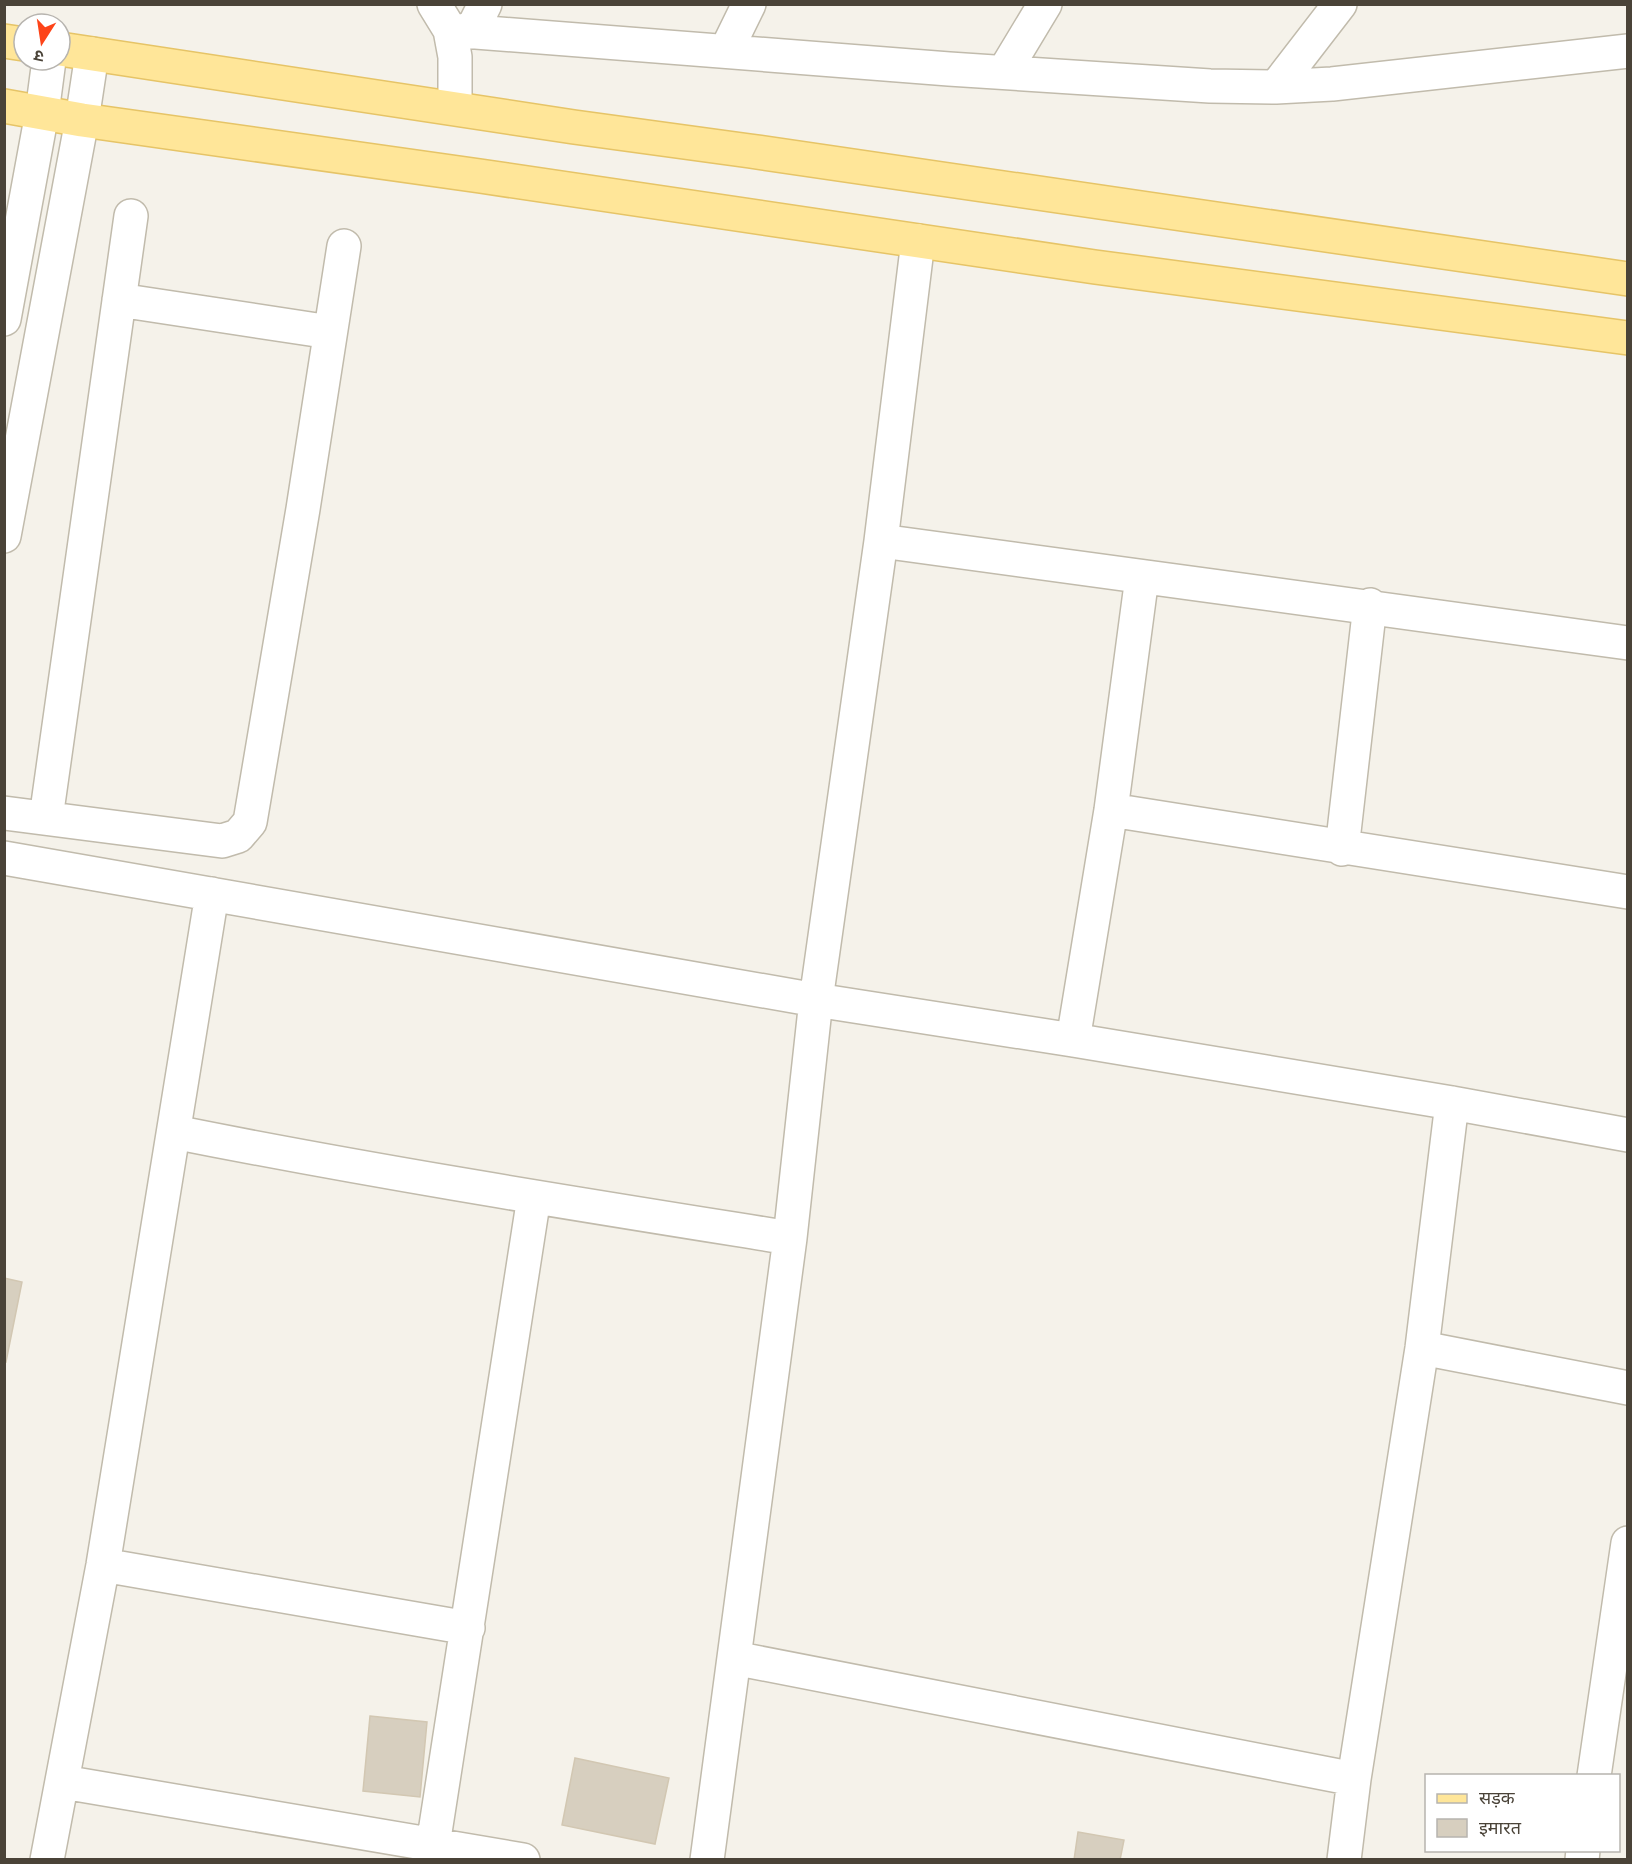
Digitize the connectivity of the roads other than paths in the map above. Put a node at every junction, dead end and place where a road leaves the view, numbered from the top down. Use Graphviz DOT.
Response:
graph roads {
  1 [pos="749,4"];
  2 [pos="1045,4"];
  3 [pos="1340,4"];
  4 [pos="460,18"];
  5 [pos="726,51"];
  6 [pos="1628,51"];
  7 [pos="76,52"];
  8 [pos="47,72"];
  9 [pos="1004,72"];
  10 [pos="1276,87"];
  11 [pos="4,106"];
  12 [pos="455,108"];
  13 [pos="42,113"];
  14 [pos="82,120"];
  15 [pos="130,216"];
  16 [pos="918,241"];
  17 [pos="344,246"];
  18 [pos="1628,279"];
  19 [pos="119,300"];
  20 [pos="4,319"];
  21 [pos="330,332"];
  22 [pos="1628,338"];
  23 [pos="4,536"];
  24 [pos="881,541"];
  25 [pos="1142,577"];
  26 [pos="1370,605"];
  27 [pos="1628,643"];
  28 [pos="1111,810"];
  29 [pos="4,813"];
  30 [pos="46,818"];
  31 [pos="1342,849"];
  32 [pos="4,858"];
  33 [pos="1628,892"];
  34 [pos="212,894"];
  35 [pos="816,1000"];
  36 [pos="1073,1040"];
  37 [pos="1452,1103"];
  38 [pos="174,1132"];
  39 [pos="1628,1135"];
  40 [pos="534,1197"];
  41 [pos="790,1238"];
  42 [pos="1422,1348"];
  43 [pos="1628,1388"];
  44 [pos="1628,1543"];
  45 [pos="103,1565"];
  46 [pos="468,1628"];
  47 [pos="734,1659"];
  48 [pos="1594,1774"];
  49 [pos="1354,1779"];
  50 [pos="63,1782"];
  51 [pos="433,1845"];
  52 [pos="47,1860"];
  53 [pos="523,1860"];
  54 [pos="707,1860"];
  55 [pos="1344,1860"];
  1 -- 5 [label="street"];
  2 -- 9 [label="street"];
  3 -- 10 [label="street"];
  4 -- 5 [label="street"];
  4 -- 12 [label="street"];
  5 -- 9 [label="street"];
  6 -- 10 [label="street"];
  7 -- 12 [label="main road"];
  7 -- 14 [label="street"];
  8 -- 13 [label="street"];
  9 -- 10 [label="street"];
  11 -- 13 [label="main road"];
  12 -- 18 [label="main road"];
  13 -- 14 [label="main road"];
  13 -- 20 [label="street"];
  14 -- 16 [label="main road"];
  14 -- 23 [label="street"];
  15 -- 19 [label="street"];
  16 -- 22 [label="main road"];
  16 -- 24 [label="street"];
  17 -- 21 [label="street"];
  19 -- 21 [label="street"];
  19 -- 30 [label="street"];
  21 -- 30 [label="street"];
  24 -- 25 [label="street"];
  24 -- 35 [label="street"];
  25 -- 26 [label="street"];
  25 -- 28 [label="street"];
  26 -- 27 [label="street"];
  26 -- 31 [label="street"];
  28 -- 31 [label="street"];
  28 -- 36 [label="street"];
  29 -- 30 [label="street"];
  31 -- 33 [label="street"];
  32 -- 34 [label="street"];
  34 -- 35 [label="street"];
  34 -- 38 [label="street"];
  35 -- 36 [label="street"];
  35 -- 41 [label="street"];
  36 -- 37 [label="street"];
  37 -- 39 [label="street"];
  37 -- 42 [label="street"];
  38 -- 40 [label="street"];
  38 -- 45 [label="street"];
  40 -- 41 [label="street"];
  40 -- 46 [label="street"];
  41 -- 47 [label="street"];
  42 -- 43 [label="street"];
  42 -- 49 [label="street"];
  44 -- 48 [label="street"];
  45 -- 46 [label="street"];
  45 -- 50 [label="street"];
  46 -- 51 [label="street"];
  47 -- 49 [label="street"];
  47 -- 54 [label="street"];
  49 -- 55 [label="street"];
  50 -- 51 [label="street"];
  50 -- 52 [label="street"];
  51 -- 53 [label="street"];
}
